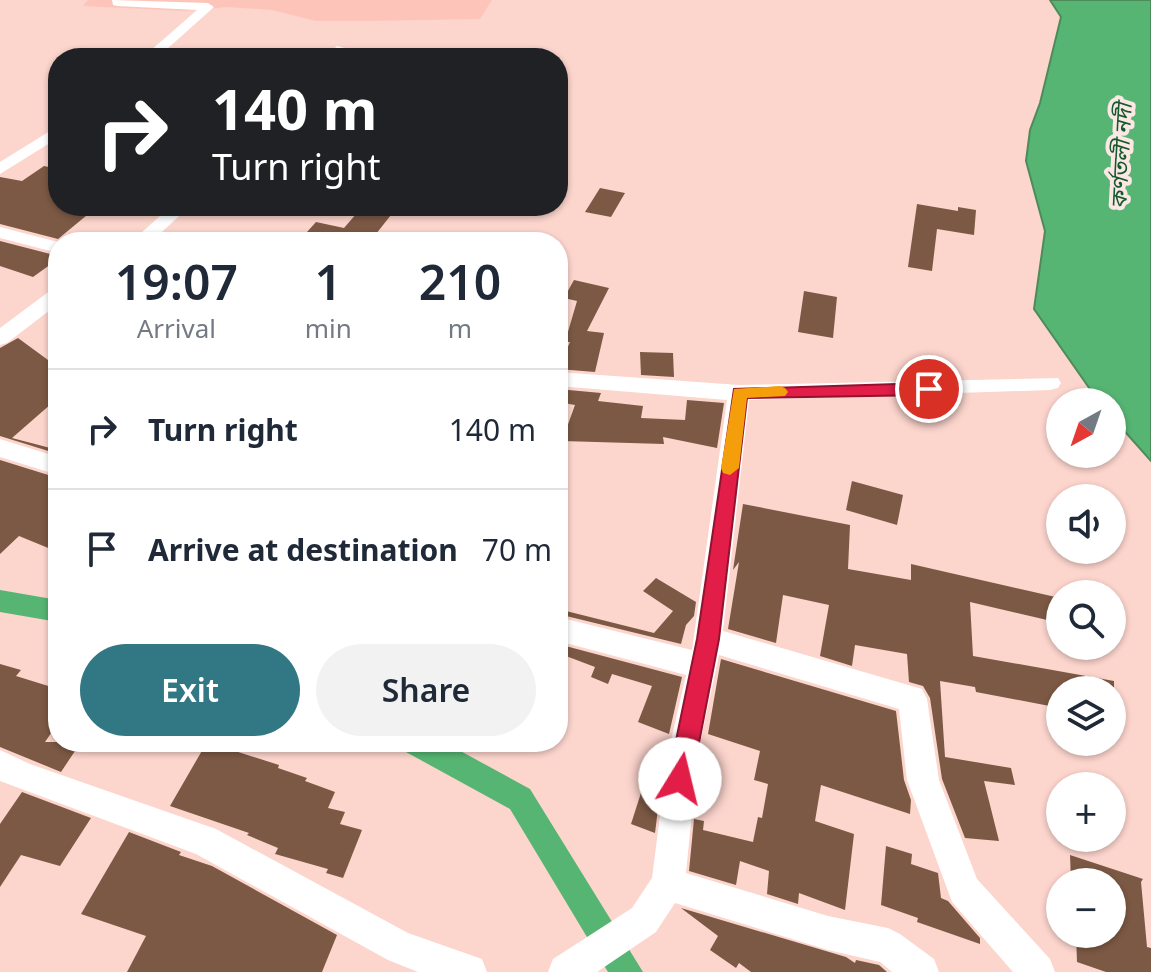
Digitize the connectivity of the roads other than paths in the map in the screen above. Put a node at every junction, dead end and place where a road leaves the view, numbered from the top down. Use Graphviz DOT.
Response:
graph roads {
  1 [pos="117,2"];
  2 [pos="161,48"];
  3 [pos="48,138"];
  4 [pos="0,169"];
  5 [pos="170,216"];
  6 [pos="0,232"];
  7 [pos="151,232"];
  8 [pos="48,245"];
  9 [pos="48,302"];
  10 [pos="0,338"];
  11 [pos="568,380"];
  12 [pos="1050,383"];
  13 [pos="739,393"];
  14 [pos="0,448"];
  15 [pos="48,463"];
  16 [pos="568,631"];
  17 [pos="705,653"];
  18 [pos="0,765"];
  19 [pos="668,884"];
  20 [pos="469,972"];
  21 [pos="566,972"];
  22 [pos="921,972"];
  23 [pos="1037,972"];
  1 -- 2 [label="street"];
  3 -- 4 [label="street"];
  5 -- 7 [label="street"];
  6 -- 8 [label="street"];
  9 -- 10 [label="street"];
  11 -- 13 [label="street"];
  12 -- 13 [label="street"];
  13 -- 17 [label="street"];
  14 -- 15 [label="street"];
  16 -- 17 [label="street"];
  17 -- 19 [label="street"];
  17 -- 23 [label="street"];
  18 -- 20 [label="street"];
  19 -- 21 [label="street"];
  19 -- 22 [label="street"];
}
